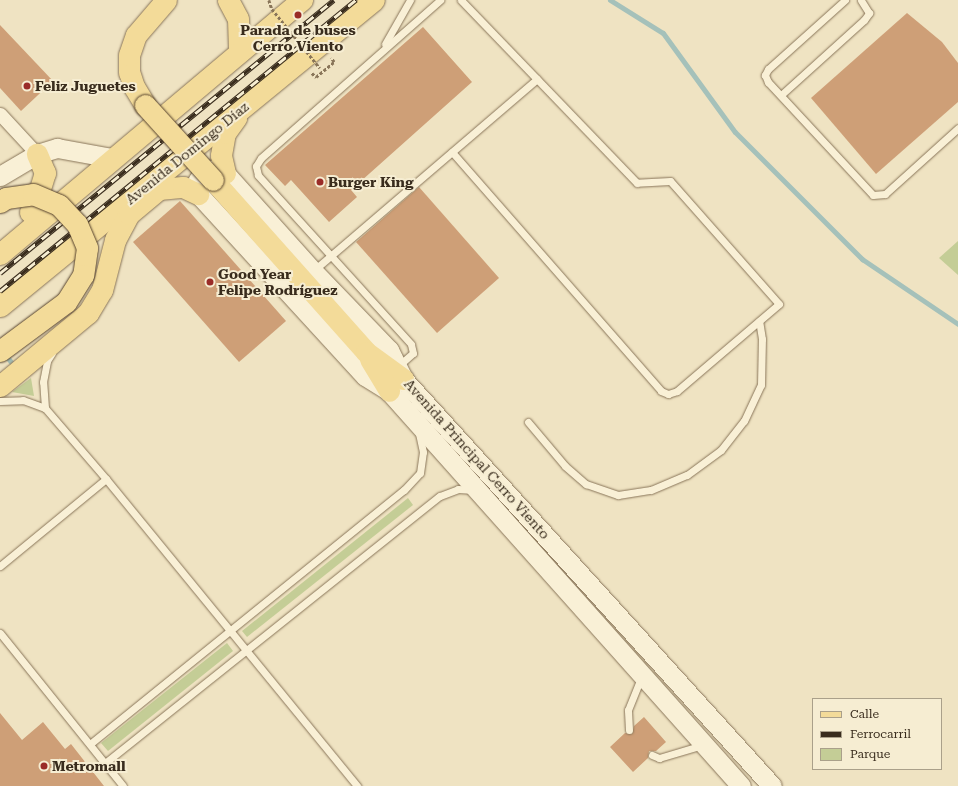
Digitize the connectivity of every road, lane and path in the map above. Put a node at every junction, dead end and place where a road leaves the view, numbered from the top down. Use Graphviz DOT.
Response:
graph roads {
  1 [pos="166,0"];
  2 [pos="228,0"];
  3 [pos="269,0"];
  4 [pos="302,0"];
  5 [pos="374,0"];
  6 [pos="410,0"];
  7 [pos="440,0"];
  8 [pos="461,0"];
  9 [pos="845,0"];
  10 [pos="861,0"];
  11 [pos="239,52"];
  12 [pos="380,52"];
  13 [pos="320,73"];
  14 [pos="537,79"];
  15 [pos="781,95"];
  16 [pos="244,106"];
  17 [pos="0,114"];
  18 [pos="958,128"];
  19 [pos="225,133"];
  20 [pos="452,152"];
  21 [pos="37,154"];
  22 [pos="112,158"];
  23 [pos="0,176"];
  24 [pos="212,182"];
  25 [pos="159,189"];
  26 [pos="0,202"];
  27 [pos="0,253"];
  28 [pos="331,256"];
  29 [pos="313,271"];
  30 [pos="0,306"];
  31 [pos="759,321"];
  32 [pos="61,338"];
  33 [pos="0,351"];
  34 [pos="396,379"];
  35 [pos="0,386"];
  36 [pos="0,401"];
  37 [pos="45,408"];
  38 [pos="528,422"];
  39 [pos="417,425"];
  40 [pos="106,479"];
  41 [pos="477,490"];
  42 [pos="0,566"];
  43 [pos="232,631"];
  44 [pos="0,633"];
  45 [pos="247,650"];
  46 [pos="642,675"];
  47 [pos="630,730"];
  48 [pos="90,744"];
  49 [pos="703,745"];
  50 [pos="652,755"];
  51 [pos="105,763"];
  52 [pos="123,786"];
  53 [pos="357,786"];
  54 [pos="741,786"];
  55 [pos="772,786"];
  1 -- 24 [label="main road, bridge"];
  2 -- 11 [label="main road"];
  3 -- 13 [label="path, bridge"];
  4 -- 11 [label="main road"];
  5 -- 16 [label="main road, Avenida Domingo Díaz"];
  6 -- 12 [label="lane"];
  7 -- 12 [label="lane"];
  8 -- 14 [label="lane"];
  9 -- 15 [label="lane"];
  10 -- 15 [label="lane"];
  11 -- 22 [label="main road"];
  12 -- 28 [label="lane"];
  14 -- 20 [label="lane"];
  14 -- 31 [label="lane"];
  15 -- 18 [label="lane"];
  16 -- 19 [label="main road"];
  16 -- 30 [label="main road, Avenida Domingo Díaz"];
  17 -- 21 [label="street"];
  19 -- 24 [label="main road"];
  19 -- 25 [label="main road"];
  20 -- 28 [label="lane"];
  20 -- 31 [label="lane"];
  21 -- 22 [label="street"];
  21 -- 23 [label="street"];
  21 -- 27 [label="main road"];
  22 -- 27 [label="main road"];
  24 -- 25 [label="main road"];
  24 -- 29 [label="street, Avenida Principal Cerro Viento"];
  24 -- 34 [label="main road"];
  24 -- 34 [label="street, Avenida Principal Cerro Viento"];
  25 -- 32 [label="main road"];
  26 -- 33 [label="main road, bridge"];
  28 -- 29 [label="lane"];
  28 -- 34 [label="lane"];
  29 -- 34 [label="street, Avenida Principal Cerro Viento"];
  31 -- 38 [label="lane"];
  32 -- 35 [label="main road"];
  32 -- 37 [label="lane"];
  34 -- 39 [label="street, Avenida Principal Cerro Viento"];
  34 -- 55 [label="street, Avenida Principal Cerro Viento"];
  36 -- 37 [label="lane"];
  37 -- 40 [label="lane"];
  39 -- 41 [label="street, Avenida Principal Cerro Viento"];
  39 -- 43 [label="lane"];
  40 -- 42 [label="lane"];
  40 -- 43 [label="lane"];
  41 -- 45 [label="lane"];
  41 -- 46 [label="street, Avenida Principal Cerro Viento"];
  43 -- 45 [label="lane"];
  43 -- 48 [label="lane"];
  44 -- 48 [label="lane"];
  45 -- 51 [label="lane"];
  45 -- 53 [label="lane"];
  46 -- 47 [label="lane"];
  46 -- 49 [label="street, Avenida Principal Cerro Viento"];
  48 -- 51 [label="lane"];
  49 -- 50 [label="lane"];
  49 -- 54 [label="street, Avenida Principal Cerro Viento"];
  51 -- 52 [label="lane"];
}
